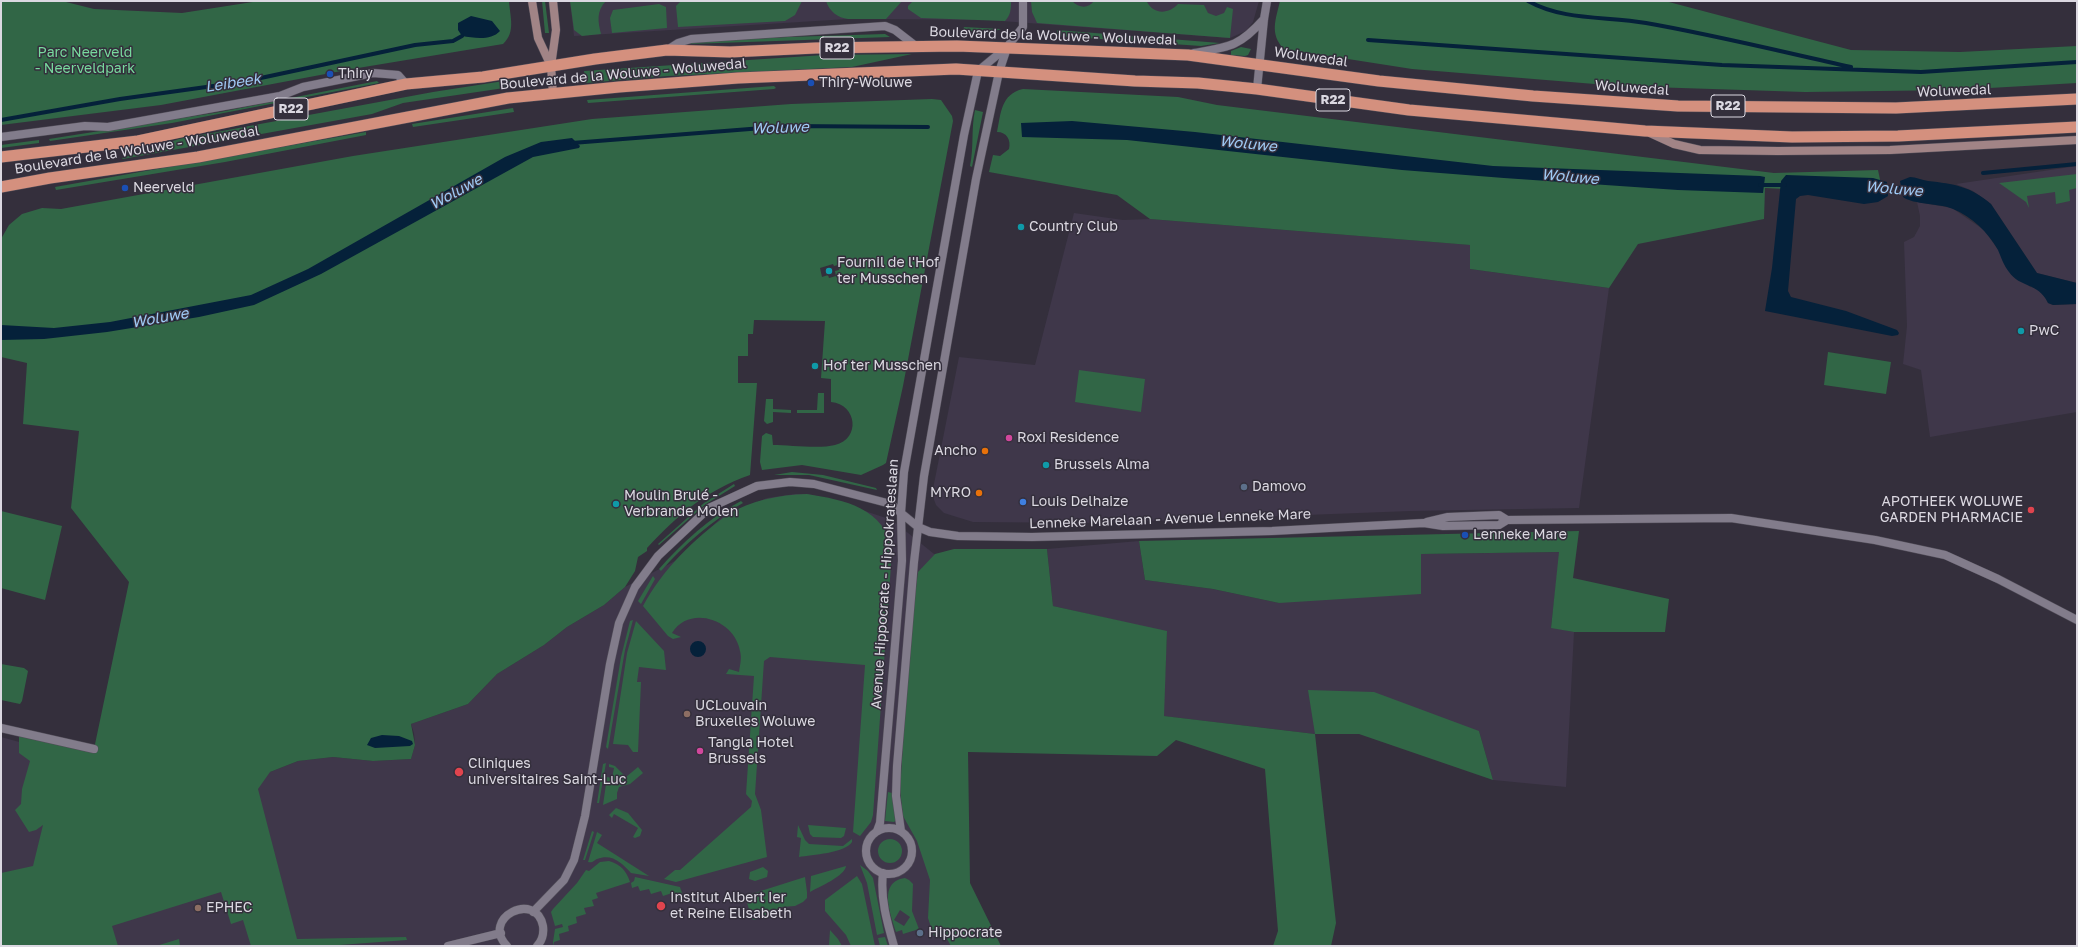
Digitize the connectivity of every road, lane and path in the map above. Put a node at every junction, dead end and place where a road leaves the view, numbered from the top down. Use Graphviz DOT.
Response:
graph roads {
  1 [pos="532,1"];
  2 [pos="553,1"];
  3 [pos="1023,1"];
  4 [pos="1267,1"];
  5 [pos="1264,19"];
  6 [pos="916,47"];
  7 [pos="1007,47"];
  8 [pos="667,50"];
  9 [pos="1188,55"];
  10 [pos="1260,65"];
  11 [pos="551,66"];
  12 [pos="978,71"];
  13 [pos="999,72"];
  14 [pos="406,84"];
  15 [pos="1257,89"];
  16 [pos="553,94"];
  17 [pos="2077,99"];
  18 [pos="2077,127"];
  19 [pos="1645,131"];
  20 [pos="1,137"];
  21 [pos="2077,140"];
  22 [pos="1,157"];
  23 [pos="1,187"];
  24 [pos="901,513"];
  25 [pos="918,527"];
  26 [pos="2077,620"];
  27 [pos="1,728"];
  28 [pos="94,749"];
  29 [pos="877,831"];
  30 [pos="901,831"];
  31 [pos="883,873"];
  32 [pos="533,912"];
  33 [pos="501,933"];
  34 [pos="448,946"];
  35 [pos="507,946"];
  36 [pos="536,946"];
  37 [pos="894,946"];
  1 -- 11 [label="main road"];
  2 -- 11 [label="main road"];
  3 -- 7 [label="street"];
  4 -- 5 [label="street"];
  5 -- 9 [label="street"];
  5 -- 10 [label="street"];
  6 -- 7 [label="highway, Boulevard de la Woluwe - Woluwedal / R22"];
  6 -- 8 [label="highway, Boulevard de la Woluwe - Woluwedal / R22"];
  6 -- 8 [label="street, Boulevard de la Woluwe - Woluwedal"];
  7 -- 9 [label="highway, Boulevard de la Woluwe - Woluwedal / R22"];
  7 -- 12 [label="street"];
  7 -- 13 [label="street, Avenue Hippocrate - Hippokrateslaan"];
  8 -- 11 [label="highway, Boulevard de la Woluwe - Woluwedal / R22"];
  9 -- 10 [label="highway, Woluwedal / R22"];
  10 -- 15 [label="street"];
  10 -- 17 [label="highway, Woluwedal / R22"];
  11 -- 14 [label="highway, Boulevard de la Woluwe - Woluwedal / R22"];
  11 -- 16 [label="main road"];
  12 -- 13 [label="highway, Boulevard de la Woluwe - Woluwedal / R22"];
  12 -- 16 [label="highway, Boulevard de la Woluwe - Woluwedal / R22"];
  12 -- 24 [label="street, Avenue Hippocrate - Hippokrateslaan"];
  13 -- 15 [label="highway, Boulevard de la Woluwe - Woluwedal / R22"];
  13 -- 25 [label="street, Avenue Hippocrate - Hippokrateslaan"];
  14 -- 20 [label="street, Boulevard de la Woluwe - Woluwedal"];
  14 -- 22 [label="highway, Boulevard de la Woluwe - Woluwedal / R22"];
  15 -- 19 [label="highway, R22"];
  16 -- 23 [label="highway, Boulevard de la Woluwe - Woluwedal / R22"];
  18 -- 19 [label="highway, R22"];
  19 -- 21 [label="main road"];
  24 -- 25 [label="street"];
  24 -- 29 [label="street, Avenue Hippocrate - Hippokrateslaan"];
  24 -- 32 [label="street"];
  25 -- 26 [label="street, Lenneke Marelaan - Avenue Lenneke Mare"];
  25 -- 30 [label="street, Avenue Hippocrate - Hippokrateslaan"];
  27 -- 28 [label="street"];
  29 -- 30 [label="street"];
  29 -- 31 [label="street, Avenue Hippocrate - Hippokrateslaan"];
  30 -- 31 [label="street, Avenue Hippocrate - Hippokrateslaan"];
  31 -- 37 [label="street"];
  32 -- 33 [label="street"];
  32 -- 36 [label="street"];
  33 -- 34 [label="street"];
  33 -- 35 [label="street"];
}
